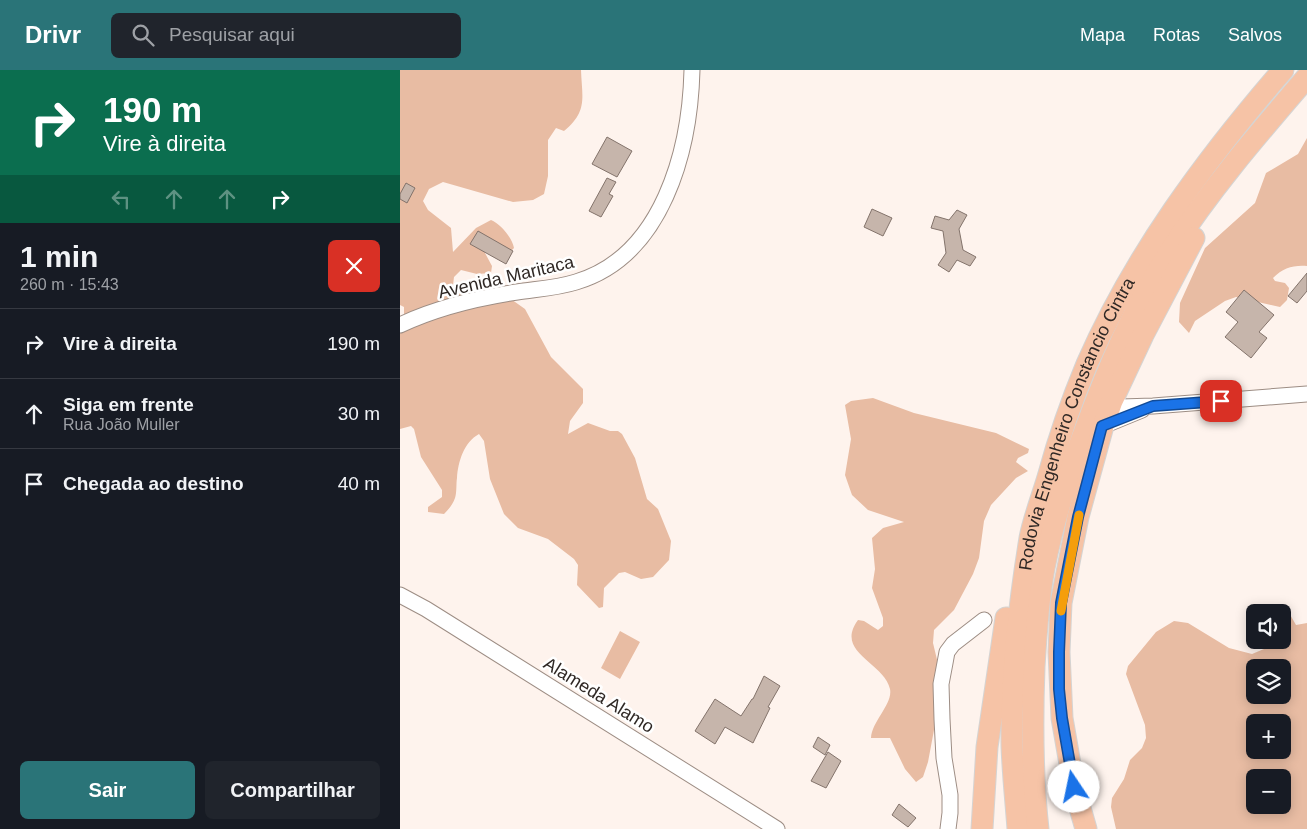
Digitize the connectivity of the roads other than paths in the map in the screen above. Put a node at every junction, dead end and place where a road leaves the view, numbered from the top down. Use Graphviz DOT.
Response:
graph roads {
  1 [pos="692,70"];
  2 [pos="1283,70"];
  3 [pos="1307,77"];
  4 [pos="1236,160"];
  5 [pos="400,324"];
  6 [pos="1307,394"];
  7 [pos="1112,401"];
  8 [pos="1153,406"];
  9 [pos="1102,426"];
  10 [pos="1031,537"];
  11 [pos="400,595"];
  12 [pos="984,620"];
  13 [pos="777,829"];
  14 [pos="948,829"];
  15 [pos="982,829"];
  16 [pos="1018,829"];
  17 [pos="1038,829"];
  18 [pos="1086,829"];
  1 -- 5 [label="street, Avenida Maritaca"];
  2 -- 10 [label="highway, Rodovia Engenheiro Constancio Cintra"];
  3 -- 4 [label="highway, Rodovia Engenheiro Constancio Cintra"];
  4 -- 7 [label="highway"];
  4 -- 17 [label="highway, Rodovia Engenheiro Constancio Cintra"];
  6 -- 8 [label="street"];
  7 -- 8 [label="street"];
  7 -- 9 [label="highway"];
  8 -- 9 [label="street"];
  9 -- 18 [label="highway"];
  10 -- 15 [label="highway"];
  10 -- 16 [label="highway, Rodovia Engenheiro Constancio Cintra"];
  11 -- 13 [label="street, Alameda Alamo"];
  12 -- 14 [label="street"];
}
